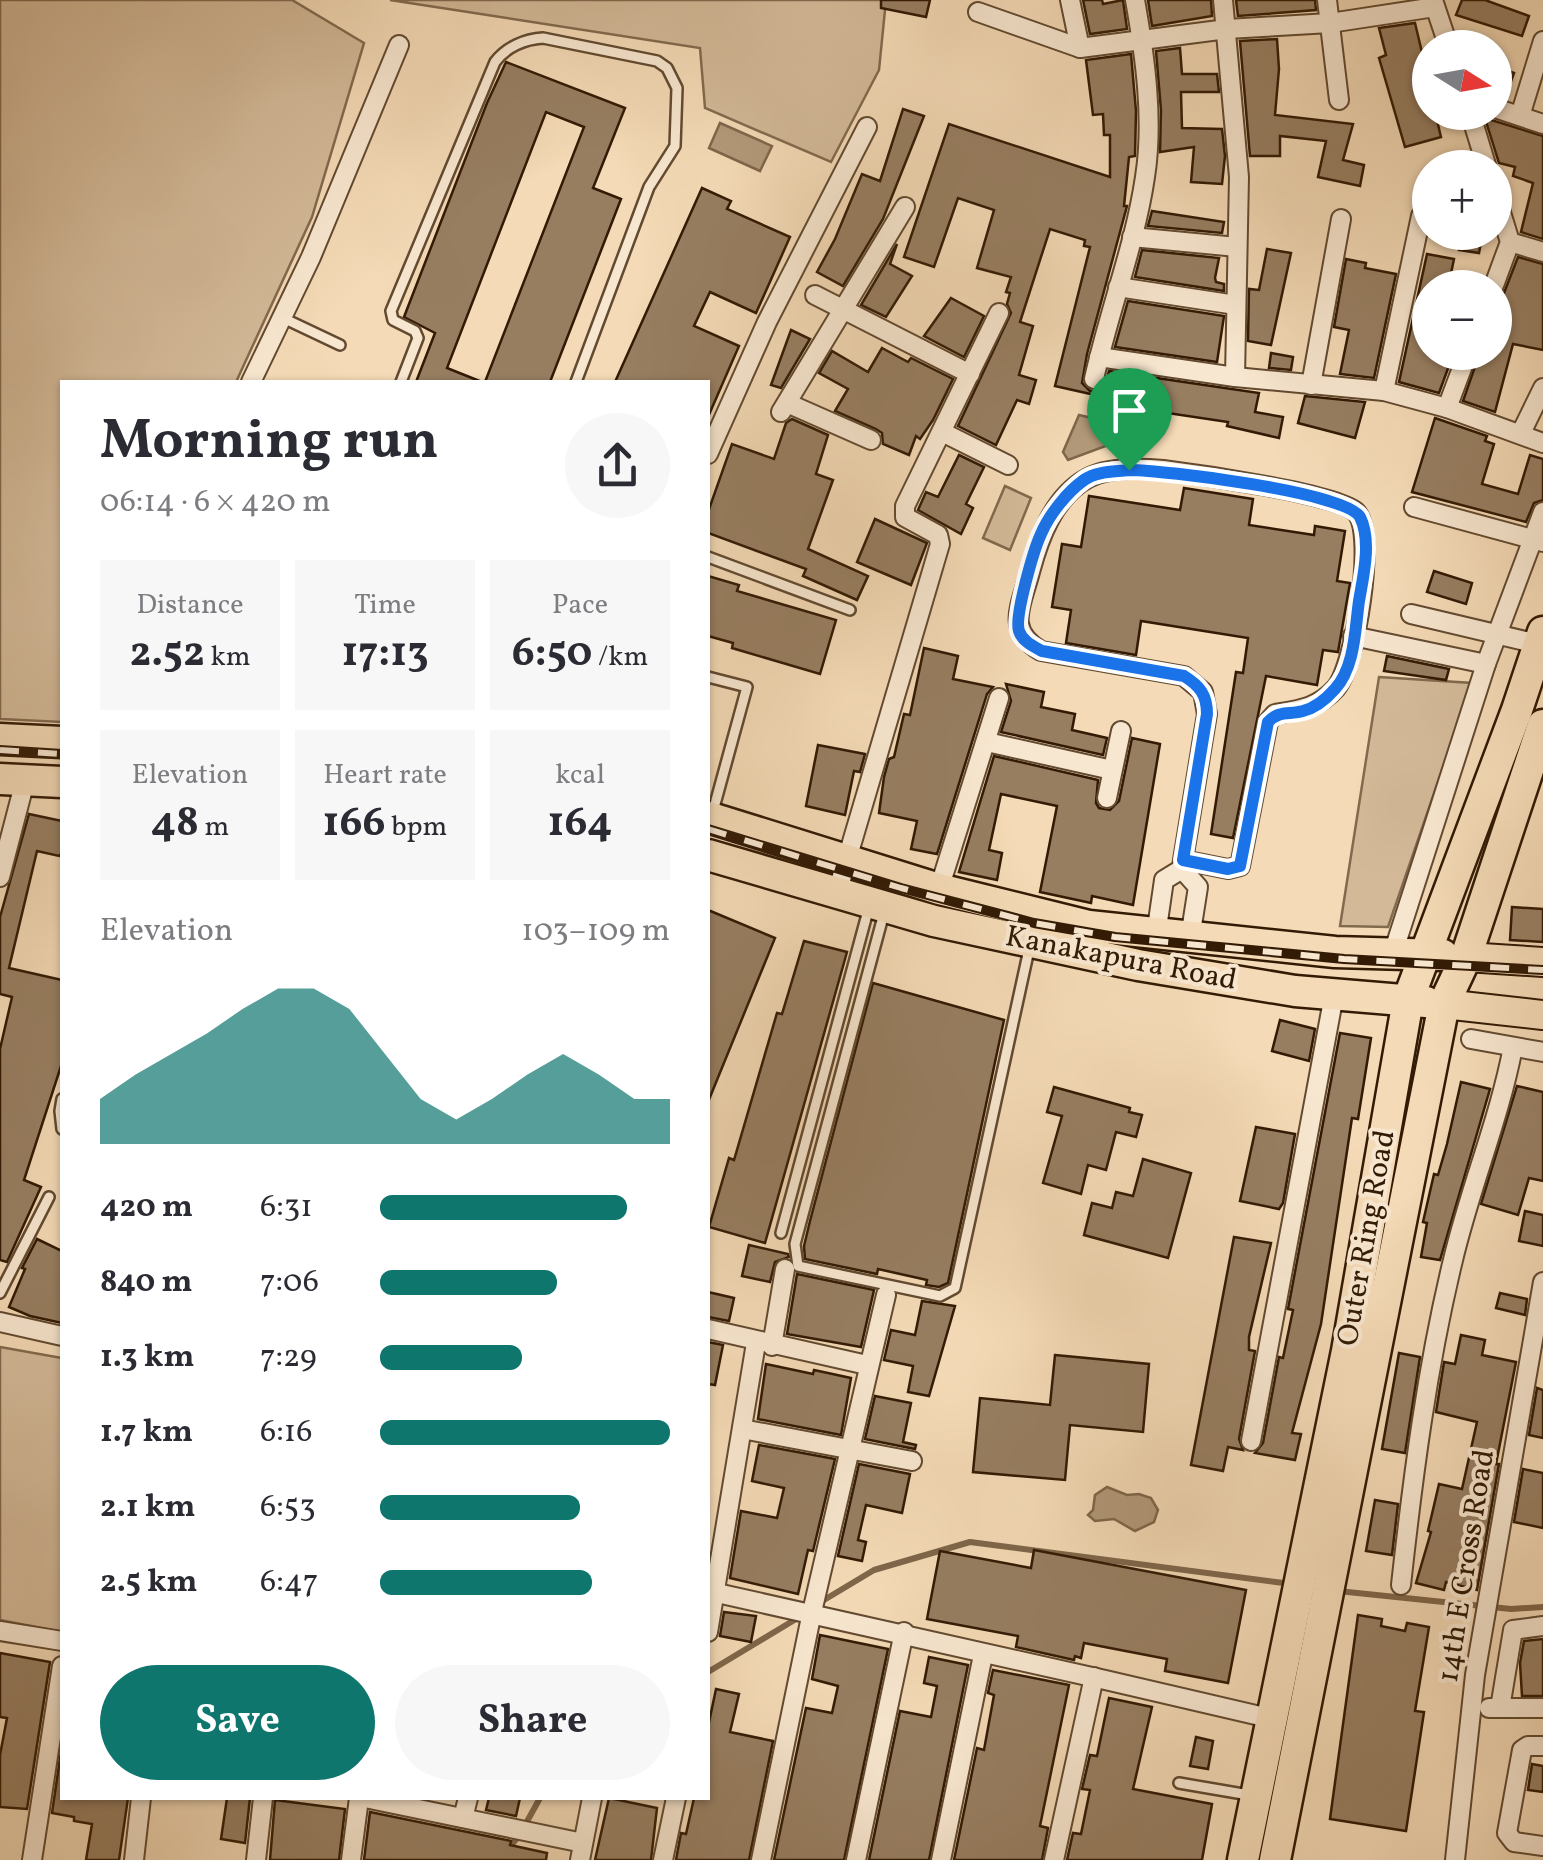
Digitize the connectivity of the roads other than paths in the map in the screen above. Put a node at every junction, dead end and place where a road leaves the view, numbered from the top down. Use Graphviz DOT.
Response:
graph roads {
  1 [pos="1070,0"];
  2 [pos="1135,0"];
  3 [pos="1223,0"];
  4 [pos="1327,0"];
  5 [pos="1434,4"];
  6 [pos="989,9"];
  7 [pos="1330,23"];
  8 [pos="1227,29"];
  9 [pos="1442,30"];
  10 [pos="1543,41"];
  11 [pos="1142,42"];
  12 [pos="399,45"];
  13 [pos="1080,48"];
  14 [pos="1339,100"];
  15 [pos="1512,113"];
  16 [pos="1520,116"];
  17 [pos="1543,124"];
  18 [pos="867,127"];
  19 [pos="905,206"];
  20 [pos="1341,219"];
  21 [pos="1132,237"];
  22 [pos="1512,243"];
  23 [pos="1237,248"];
  24 [pos="1413,250"];
  25 [pos="1543,252"];
  26 [pos="1118,287"];
  27 [pos="815,295"];
  28 [pos="1236,306"];
  29 [pos="841,310"];
  30 [pos="999,313"];
  31 [pos="283,318"];
  32 [pos="340,344"];
  33 [pos="1099,357"];
  34 [pos="1461,370"];
  35 [pos="970,374"];
  36 [pos="1234,377"];
  37 [pos="1094,379"];
  38 [pos="252,380"];
  39 [pos="402,380"];
  40 [pos="577,380"];
  41 [pos="1311,386"];
  42 [pos="1543,388"];
  43 [pos="1384,391"];
  44 [pos="1447,408"];
  45 [pos="942,432"];
  46 [pos="1521,433"];
  47 [pos="871,440"];
  48 [pos="1543,443"];
  49 [pos="710,449"];
  50 [pos="1008,465"];
  51 [pos="1414,507"];
  52 [pos="1543,512"];
  53 [pos="1538,541"];
  54 [pos="710,558"];
  55 [pos="850,610"];
  56 [pos="1411,614"];
  57 [pos="1497,634"];
  58 [pos="1354,636"];
  59 [pos="1541,638"];
  60 [pos="1486,664"];
  61 [pos="710,678"];
  62 [pos="999,698"];
  63 [pos="1543,725"];
  64 [pos="1120,731"];
  65 [pos="0,740"];
  66 [pos="60,742"];
  67 [pos="988,742"];
  68 [pos="1112,770"];
  69 [pos="12,780"];
  70 [pos="60,782"];
  71 [pos="1107,798"];
  72 [pos="710,814"];
  73 [pos="710,818"];
  74 [pos="710,856"];
  75 [pos="846,860"];
  76 [pos="1183,865"];
  77 [pos="0,877"];
  78 [pos="939,890"];
  79 [pos="837,892"];
  80 [pos="877,906"];
  81 [pos="1156,935"];
  82 [pos="1190,938"];
  83 [pos="1031,942"];
  84 [pos="1393,954"];
  85 [pos="1426,954"];
  86 [pos="1466,957"];
  87 [pos="1543,962"];
  88 [pos="1334,995"];
  89 [pos="1408,1000"];
  90 [pos="1444,1004"];
  91 [pos="1543,1015"];
  92 [pos="1471,1039"];
  93 [pos="1513,1047"];
  94 [pos="1543,1052"];
  95 [pos="49,1197"];
  96 [pos="781,1233"];
  97 [pos="785,1268"];
  98 [pos="1543,1282"];
  99 [pos="0,1293"];
  100 [pos="886,1295"];
  101 [pos="0,1322"];
  102 [pos="710,1330"];
  103 [pos="1538,1332"];
  104 [pos="60,1336"];
  105 [pos="764,1344"];
  106 [pos="868,1365"];
  107 [pos="742,1429"];
  108 [pos="1251,1441"];
  109 [pos="848,1450"];
  110 [pos="912,1461"];
  111 [pos="1401,1585"];
  112 [pos="1314,1587"];
  113 [pos="712,1592"];
  114 [pos="811,1612"];
  115 [pos="1543,1626"];
  116 [pos="0,1630"];
  117 [pos="904,1632"];
  118 [pos="60,1641"];
  119 [pos="984,1655"];
  120 [pos="1505,1674"];
  121 [pos="1475,1675"];
  122 [pos="1094,1677"];
  123 [pos="60,1679"];
  124 [pos="1471,1708"];
  125 [pos="1500,1708"];
  126 [pos="1543,1708"];
  127 [pos="1273,1719"];
  128 [pos="1543,1746"];
  129 [pos="1180,1783"];
  130 [pos="1256,1796"];
  131 [pos="141,1800"];
  132 [pos="263,1800"];
  133 [pos="362,1800"];
  134 [pos="372,1800"];
  135 [pos="468,1800"];
  136 [pos="591,1800"];
  137 [pos="676,1800"];
  138 [pos="470,1819"];
  139 [pos="1543,1846"];
  140 [pos="577,1848"];
  141 [pos="32,1860"];
  142 [pos="134,1860"];
  143 [pos="256,1860"];
  144 [pos="351,1860"];
  145 [pos="662,1860"];
  146 [pos="760,1860"];
  147 [pos="856,1860"];
  148 [pos="941,1860"];
  149 [pos="1054,1860"];
  150 [pos="1243,1860"];
  151 [pos="1275,1860"];
  152 [pos="1455,1860"];
  1 -- 13 [label="street"];
  2 -- 11 [label="street"];
  3 -- 8 [label="street"];
  4 -- 7 [label="street"];
  5 -- 7 [label="street"];
  5 -- 9 [label="street"];
  6 -- 13 [label="street"];
  7 -- 8 [label="street"];
  7 -- 14 [label="street"];
  8 -- 11 [label="street"];
  8 -- 23 [label="street"];
  10 -- 16 [label="street"];
  11 -- 13 [label="street"];
  11 -- 21 [label="street"];
  12 -- 31 [label="street"];
  15 -- 16 [label="street"];
  16 -- 17 [label="street"];
  18 -- 49 [label="street"];
  19 -- 29 [label="street"];
  20 -- 41 [label="street"];
  21 -- 23 [label="street"];
  21 -- 26 [label="street"];
  22 -- 25 [label="street"];
  23 -- 28 [label="street"];
  24 -- 43 [label="street"];
  26 -- 28 [label="street"];
  26 -- 33 [label="street"];
  27 -- 29 [label="street"];
  28 -- 36 [label="street"];
  29 -- 35 [label="street"];
  29 -- 47 [label="street"];
  30 -- 35 [label="street"];
  31 -- 32 [label="lane"];
  31 -- 38 [label="street"];
  33 -- 36 [label="street"];
  33 -- 37 [label="street"];
  34 -- 44 [label="street"];
  35 -- 45 [label="street"];
  36 -- 41 [label="street"];
  39 -- 40 [label="lane"];
  41 -- 43 [label="street"];
  42 -- 46 [label="street"];
  43 -- 44 [label="street"];
  44 -- 46 [label="street"];
  45 -- 50 [label="street"];
  45 -- 75 [label="street"];
  46 -- 48 [label="street"];
  51 -- 53 [label="street"];
  52 -- 53 [label="street"];
  53 -- 57 [label="street"];
  54 -- 55 [label="lane"];
  56 -- 57 [label="street"];
  57 -- 59 [label="street"];
  57 -- 60 [label="street"];
  58 -- 60 [label="street"];
  58 -- 76 [label="street"];
  58 -- 76 [label="street"];
  59 -- 85 [label="highway, Outer Ring Road"];
  60 -- 84 [label="street"];
  61 -- 72 [label="lane"];
  62 -- 67 [label="street"];
  63 -- 86 [label="highway, Outer Ring Road"];
  64 -- 68 [label="street"];
  65 -- 66 [label="highway"];
  67 -- 68 [label="street"];
  67 -- 78 [label="street"];
  68 -- 71 [label="street"];
  69 -- 70 [label="highway"];
  69 -- 77 [label="street"];
  73 -- 75 [label="highway, Kanakapura Road"];
  74 -- 79 [label="highway, Kanakapura Road"];
  75 -- 78 [label="highway, Kanakapura Road"];
  75 -- 79 [label="street"];
  76 -- 81 [label="street"];
  76 -- 82 [label="street"];
  78 -- 81 [label="highway, Kanakapura Road"];
  79 -- 80 [label="highway, Kanakapura Road"];
  80 -- 83 [label="highway, Kanakapura Road"];
  80 -- 83 [label="lane"];
  80 -- 96 [label="lane"];
  81 -- 82 [label="highway, Kanakapura Road"];
  82 -- 84 [label="highway, Kanakapura Road"];
  83 -- 88 [label="highway, Kanakapura Road"];
  84 -- 85 [label="highway, Kanakapura Road"];
  85 -- 86 [label="highway, Kanakapura Road"];
  85 -- 89 [label="highway, Outer Ring Road"];
  86 -- 87 [label="main road, Kanakapura Road"];
  86 -- 90 [label="highway, Outer Ring Road"];
  88 -- 89 [label="highway, Kanakapura Road"];
  88 -- 108 [label="street"];
  89 -- 90 [label="highway, Kanakapura Road"];
  89 -- 112 [label="highway, Outer Ring Road"];
  90 -- 91 [label="main road, Kanakapura Road"];
  90 -- 112 [label="highway, Outer Ring Road"];
  92 -- 93 [label="street"];
  93 -- 94 [label="street"];
  93 -- 111 [label="street"];
  95 -- 99 [label="lane"];
  97 -- 105 [label="street"];
  98 -- 103 [label="street, 14th E Cross Road"];
  100 -- 106 [label="street"];
  101 -- 104 [label="street"];
  102 -- 105 [label="street"];
  103 -- 121 [label="street, 14th E Cross Road"];
  105 -- 106 [label="street"];
  105 -- 107 [label="street"];
  106 -- 109 [label="street"];
  107 -- 109 [label="street"];
  107 -- 113 [label="street"];
  109 -- 110 [label="street"];
  109 -- 114 [label="street"];
  112 -- 127 [label="highway, Outer Ring Road"];
  112 -- 151 [label="highway, Outer Ring Road"];
  113 -- 114 [label="street"];
  114 -- 117 [label="street"];
  114 -- 146 [label="street"];
  115 -- 120 [label="street"];
  116 -- 118 [label="street"];
  117 -- 119 [label="street"];
  117 -- 147 [label="street"];
  119 -- 122 [label="street"];
  119 -- 148 [label="street"];
  120 -- 121 [label="street"];
  120 -- 125 [label="street"];
  121 -- 124 [label="street, 14th E Cross Road"];
  122 -- 127 [label="street"];
  122 -- 149 [label="street"];
  123 -- 141 [label="street"];
  124 -- 125 [label="street"];
  124 -- 152 [label="street, 14th E Cross Road"];
  125 -- 126 [label="street"];
  127 -- 130 [label="highway, Outer Ring Road"];
  128 -- 139 [label="street"];
  129 -- 130 [label="lane"];
  130 -- 150 [label="highway, Outer Ring Road"];
  131 -- 142 [label="street"];
  132 -- 143 [label="street"];
  133 -- 144 [label="street"];
  134 -- 138 [label="street"];
  135 -- 138 [label="street"];
  136 -- 140 [label="street"];
  137 -- 145 [label="street"];
  138 -- 140 [label="street"];
}
